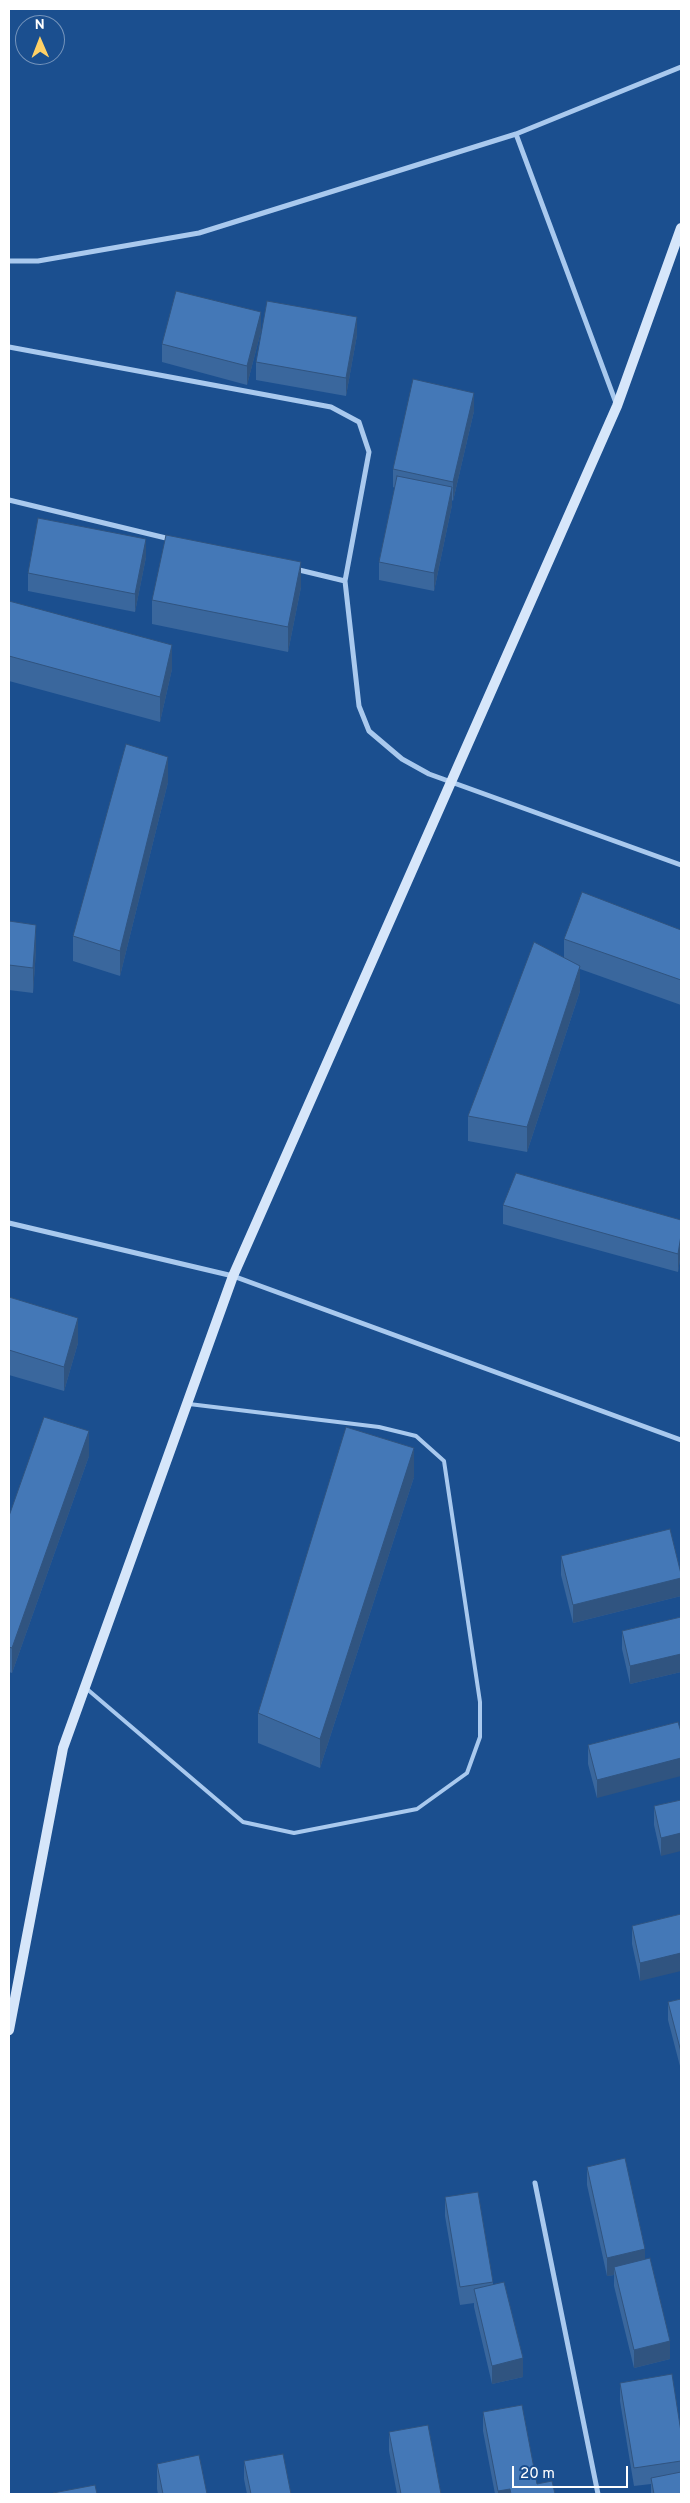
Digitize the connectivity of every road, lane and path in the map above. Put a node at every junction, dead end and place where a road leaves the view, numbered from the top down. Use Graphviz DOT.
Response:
graph roads {
  1 [pos="681,67"];
  2 [pos="516,134"];
  3 [pos="681,228"];
  4 [pos="9,261"];
  5 [pos="9,346"];
  6 [pos="617,406"];
  7 [pos="9,500"];
  8 [pos="172,539"];
  9 [pos="288,567"];
  10 [pos="345,581"];
  11 [pos="453,782"];
  12 [pos="681,865"];
  13 [pos="9,1223"];
  14 [pos="233,1276"];
  15 [pos="186,1404"];
  16 [pos="681,1440"];
  17 [pos="85,1687"];
  18 [pos="9,2030"];
  19 [pos="535,2183"];
  20 [pos="598,2494"];
  1 -- 2 [label="street"];
  2 -- 4 [label="street"];
  2 -- 6 [label="street"];
  3 -- 6 [label="street"];
  5 -- 10 [label="street"];
  6 -- 11 [label="street"];
  7 -- 8 [label="street"];
  9 -- 10 [label="street"];
  10 -- 11 [label="street"];
  11 -- 12 [label="street"];
  11 -- 14 [label="street"];
  13 -- 14 [label="street"];
  14 -- 15 [label="street"];
  14 -- 16 [label="street"];
  15 -- 17 [label="street"];
  15 -- 17 [label="lane"];
  17 -- 18 [label="street"];
  19 -- 20 [label="street"];
}
